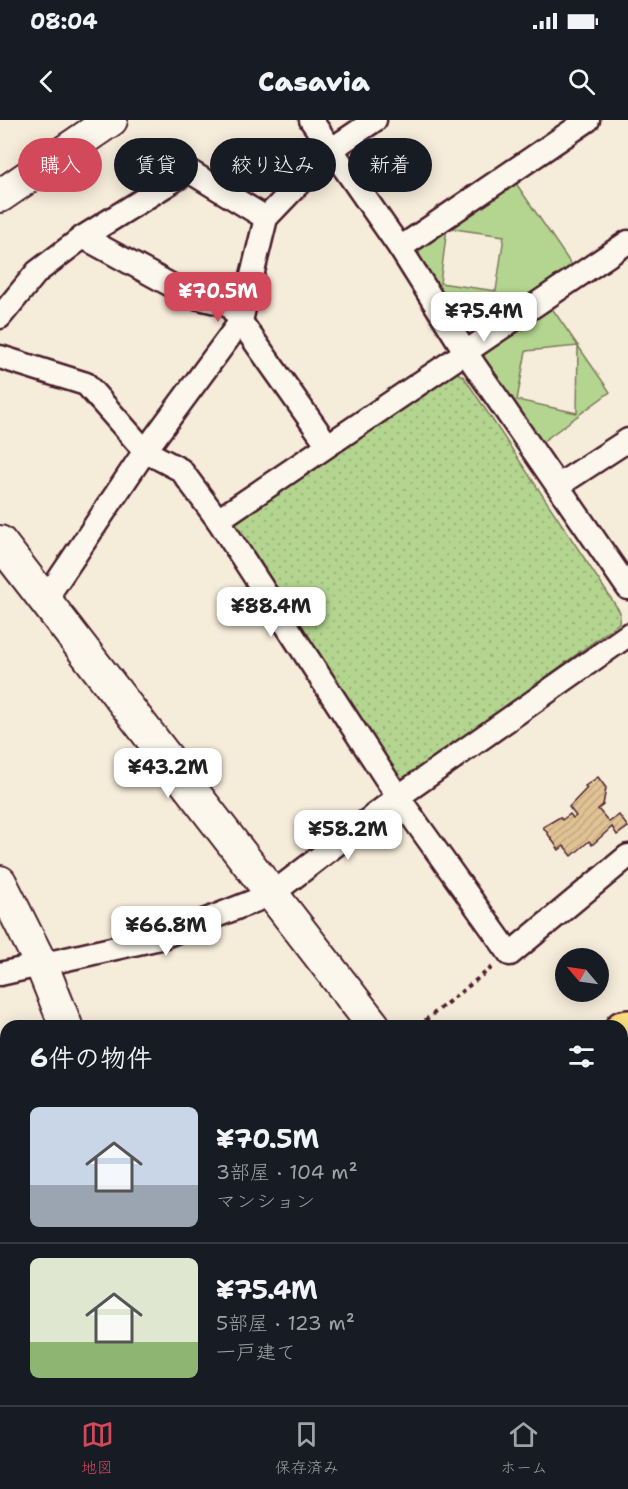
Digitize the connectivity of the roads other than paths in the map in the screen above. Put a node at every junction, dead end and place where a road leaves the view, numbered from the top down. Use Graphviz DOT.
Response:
graph roads {
  1 [pos="111,120"];
  2 [pos="311,120"];
  3 [pos="375,120"];
  4 [pos="588,120"];
  5 [pos="324,138"];
  6 [pos="336,146"];
  7 [pos="336,155"];
  8 [pos="291,192"];
  9 [pos="0,196"];
  10 [pos="266,218"];
  11 [pos="83,237"];
  12 [pos="628,242"];
  13 [pos="400,248"];
  14 [pos="0,317"];
  15 [pos="241,321"];
  16 [pos="466,353"];
  17 [pos="0,357"];
  18 [pos="628,440"];
  19 [pos="327,444"];
  20 [pos="145,451"];
  21 [pos="559,485"];
  22 [pos="218,520"];
  23 [pos="0,542"];
  24 [pos="628,588"];
  25 [pos="45,600"];
  26 [pos="628,635"];
  27 [pos="398,797"];
  28 [pos="628,856"];
  29 [pos="0,882"];
  30 [pos="272,894"];
  31 [pos="42,966"];
  32 [pos="0,974"];
  33 [pos="64,1020"];
  34 [pos="369,1020"];
  1 -- 9 [label="street"];
  2 -- 5 [label="street"];
  3 -- 6 [label="street"];
  4 -- 13 [label="street"];
  7 -- 13 [label="street"];
  8 -- 10 [label="street"];
  10 -- 11 [label="street"];
  10 -- 15 [label="street"];
  11 -- 14 [label="street"];
  11 -- 15 [label="street"];
  12 -- 16 [label="street"];
  13 -- 16 [label="street"];
  15 -- 19 [label="street"];
  15 -- 20 [label="street"];
  16 -- 19 [label="street"];
  16 -- 21 [label="street"];
  17 -- 20 [label="street"];
  18 -- 21 [label="street"];
  19 -- 22 [label="street"];
  20 -- 22 [label="street"];
  20 -- 25 [label="street"];
  21 -- 24 [label="street"];
  22 -- 27 [label="street"];
  23 -- 25 [label="street"];
  25 -- 30 [label="street"];
  26 -- 27 [label="street"];
  27 -- 28 [label="street"];
  27 -- 30 [label="street"];
  29 -- 31 [label="street"];
  30 -- 31 [label="street"];
  30 -- 34 [label="street"];
  31 -- 32 [label="street"];
  31 -- 33 [label="street"];
}
